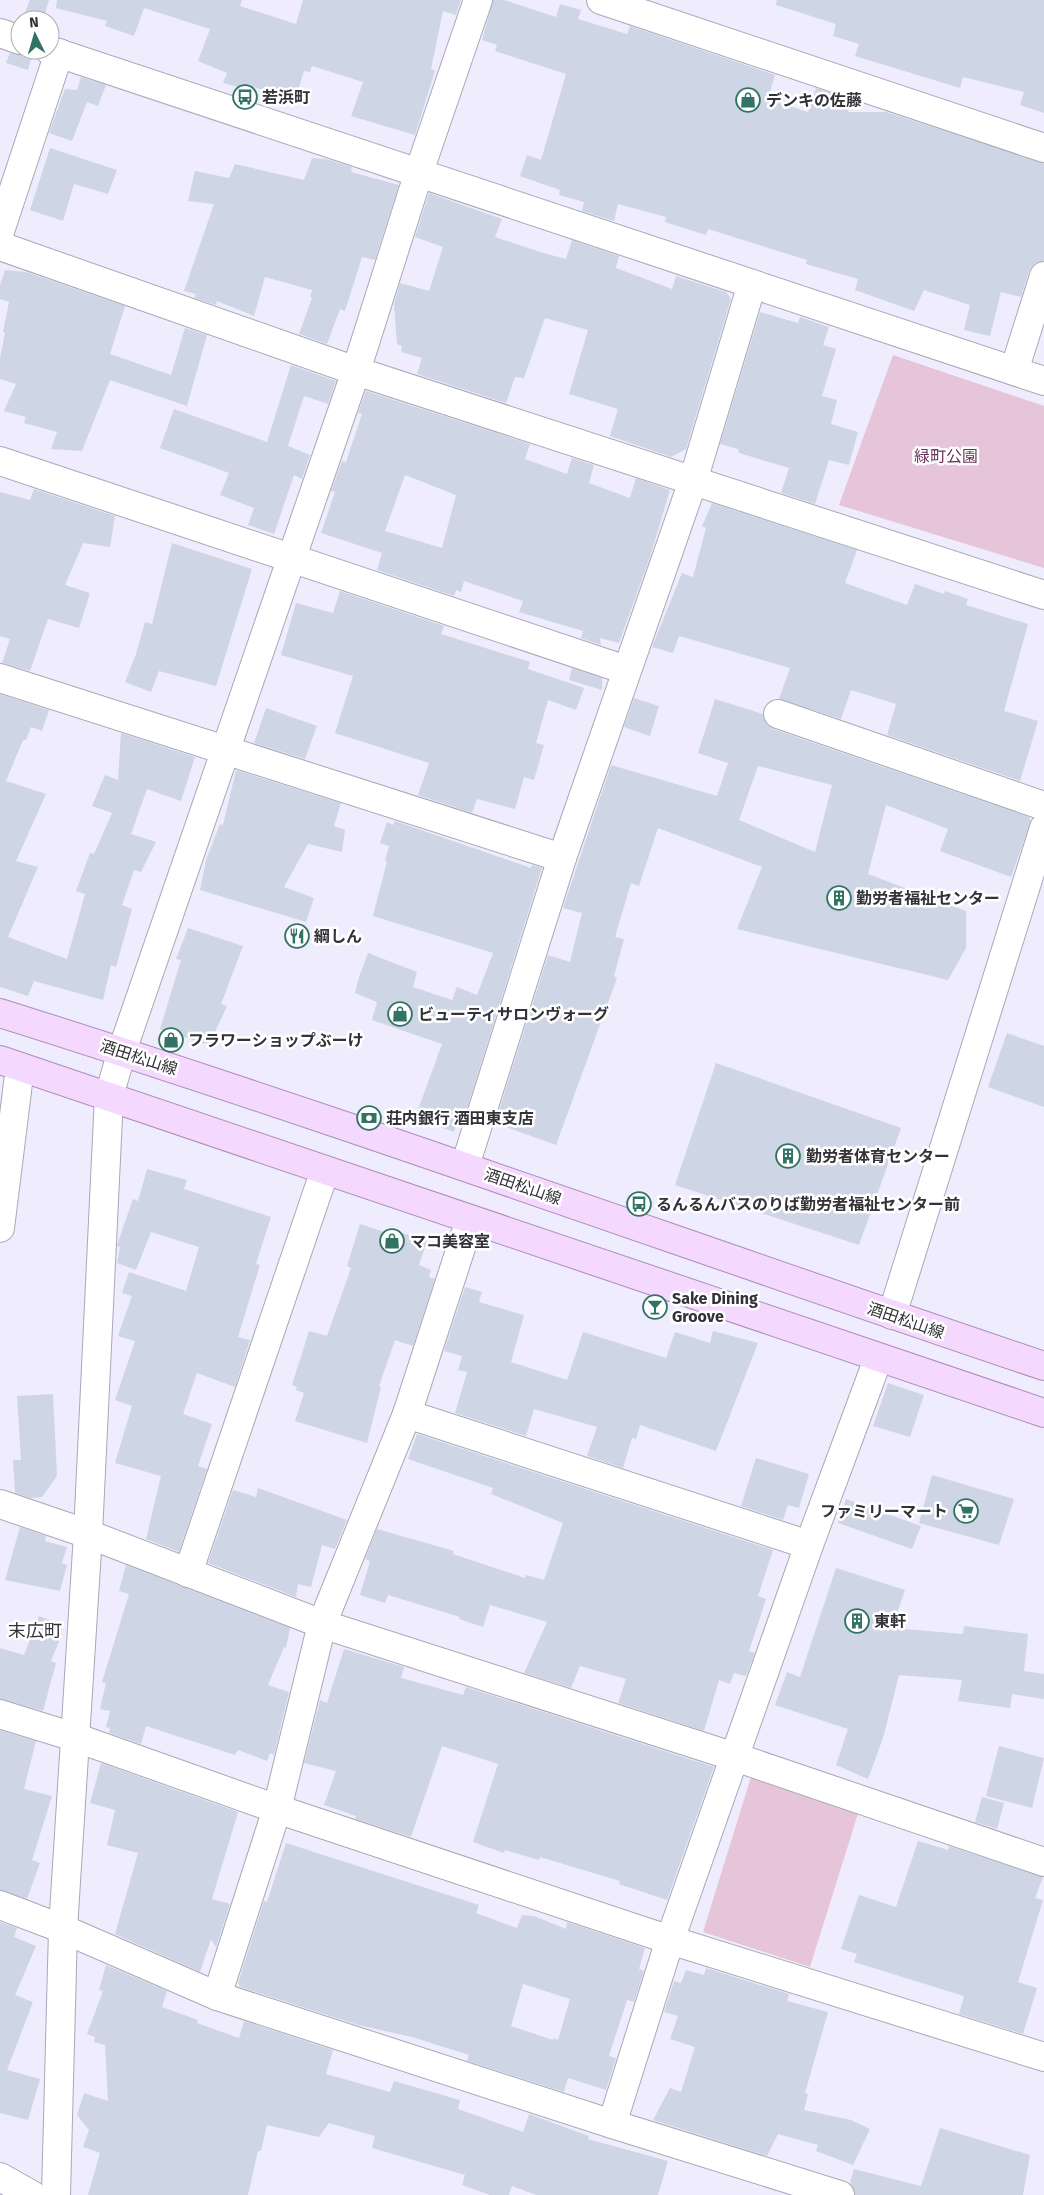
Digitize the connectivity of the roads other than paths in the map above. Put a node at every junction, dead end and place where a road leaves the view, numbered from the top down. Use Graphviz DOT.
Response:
graph roads {
  1 [pos="478,0"];
  2 [pos="601,0"];
  3 [pos="60,54"];
  4 [pos="52,60"];
  5 [pos="1044,148"];
  6 [pos="419,172"];
  7 [pos="0,231"];
  8 [pos="0,246"];
  9 [pos="1044,276"];
  10 [pos="752,284"];
  11 [pos="356,371"];
  12 [pos="1014,371"];
  13 [pos="1044,381"];
  14 [pos="0,461"];
  15 [pos="693,480"];
  16 [pos="290,559"];
  17 [pos="1044,595"];
  18 [pos="626,670"];
  19 [pos="0,678"];
  20 [pos="778,714"];
  21 [pos="227,749"];
  22 [pos="1044,806"];
  23 [pos="1044,828"];
  24 [pos="562,858"];
  25 [pos="0,1013"];
  26 [pos="122,1051"];
  27 [pos="10,1063"];
  28 [pos="108,1096"];
  29 [pos="464,1166"];
  30 [pos="325,1170"];
  31 [pos="470,1220"];
  32 [pos="0,1228"];
  33 [pos="892,1315"];
  34 [pos="878,1359"];
  35 [pos="1044,1366"];
  36 [pos="1044,1413"];
  37 [pos="407,1414"];
  38 [pos="0,1504"];
  39 [pos="88,1534"];
  40 [pos="809,1545"];
  41 [pos="188,1573"];
  42 [pos="322,1624"];
  43 [pos="0,1714"];
  44 [pos="74,1737"];
  45 [pos="735,1757"];
  46 [pos="277,1809"];
  47 [pos="1044,1862"];
  48 [pos="0,1904"];
  49 [pos="63,1929"];
  50 [pos="670,1940"];
  51 [pos="217,1996"];
  52 [pos="1044,2057"];
  53 [pos="612,2124"];
  54 [pos="0,2177"];
  55 [pos="32,2195"];
  56 [pos="56,2195"];
  57 [pos="840,2195"];
  1 -- 6 [label="street"];
  2 -- 5 [label="street"];
  3 -- 6 [label="street"];
  4 -- 7 [label="street"];
  6 -- 10 [label="street"];
  6 -- 11 [label="street"];
  8 -- 11 [label="street"];
  9 -- 12 [label="street"];
  10 -- 12 [label="street"];
  10 -- 15 [label="street"];
  11 -- 15 [label="street"];
  11 -- 16 [label="street"];
  12 -- 13 [label="street"];
  14 -- 16 [label="street"];
  15 -- 17 [label="street"];
  15 -- 18 [label="street"];
  16 -- 18 [label="street"];
  16 -- 21 [label="street"];
  18 -- 24 [label="street"];
  19 -- 21 [label="street"];
  20 -- 22 [label="street"];
  21 -- 24 [label="street"];
  21 -- 26 [label="street"];
  23 -- 33 [label="street"];
  24 -- 29 [label="street"];
  25 -- 26 [label="main road, 酒田松山線"];
  26 -- 28 [label="street"];
  26 -- 29 [label="main road, 酒田松山線"];
  27 -- 28 [label="main road"];
  27 -- 32 [label="street"];
  28 -- 30 [label="main road"];
  28 -- 39 [label="street"];
  29 -- 33 [label="main road, 酒田松山線"];
  30 -- 31 [label="main road"];
  30 -- 41 [label="street"];
  31 -- 34 [label="main road"];
  31 -- 37 [label="street"];
  33 -- 35 [label="main road, 酒田松山線"];
  34 -- 36 [label="main road"];
  34 -- 40 [label="street"];
  37 -- 40 [label="street"];
  37 -- 42 [label="street"];
  38 -- 39 [label="street"];
  39 -- 41 [label="street"];
  39 -- 44 [label="street"];
  40 -- 45 [label="street"];
  41 -- 42 [label="street"];
  42 -- 45 [label="street"];
  42 -- 46 [label="street"];
  43 -- 44 [label="street"];
  44 -- 46 [label="street"];
  44 -- 49 [label="street"];
  45 -- 47 [label="street"];
  45 -- 50 [label="street"];
  46 -- 50 [label="street"];
  46 -- 51 [label="street"];
  48 -- 49 [label="street"];
  49 -- 51 [label="street"];
  49 -- 56 [label="street"];
  50 -- 52 [label="street"];
  50 -- 53 [label="street"];
  51 -- 53 [label="street"];
  53 -- 57 [label="street"];
  54 -- 55 [label="street"];
}
